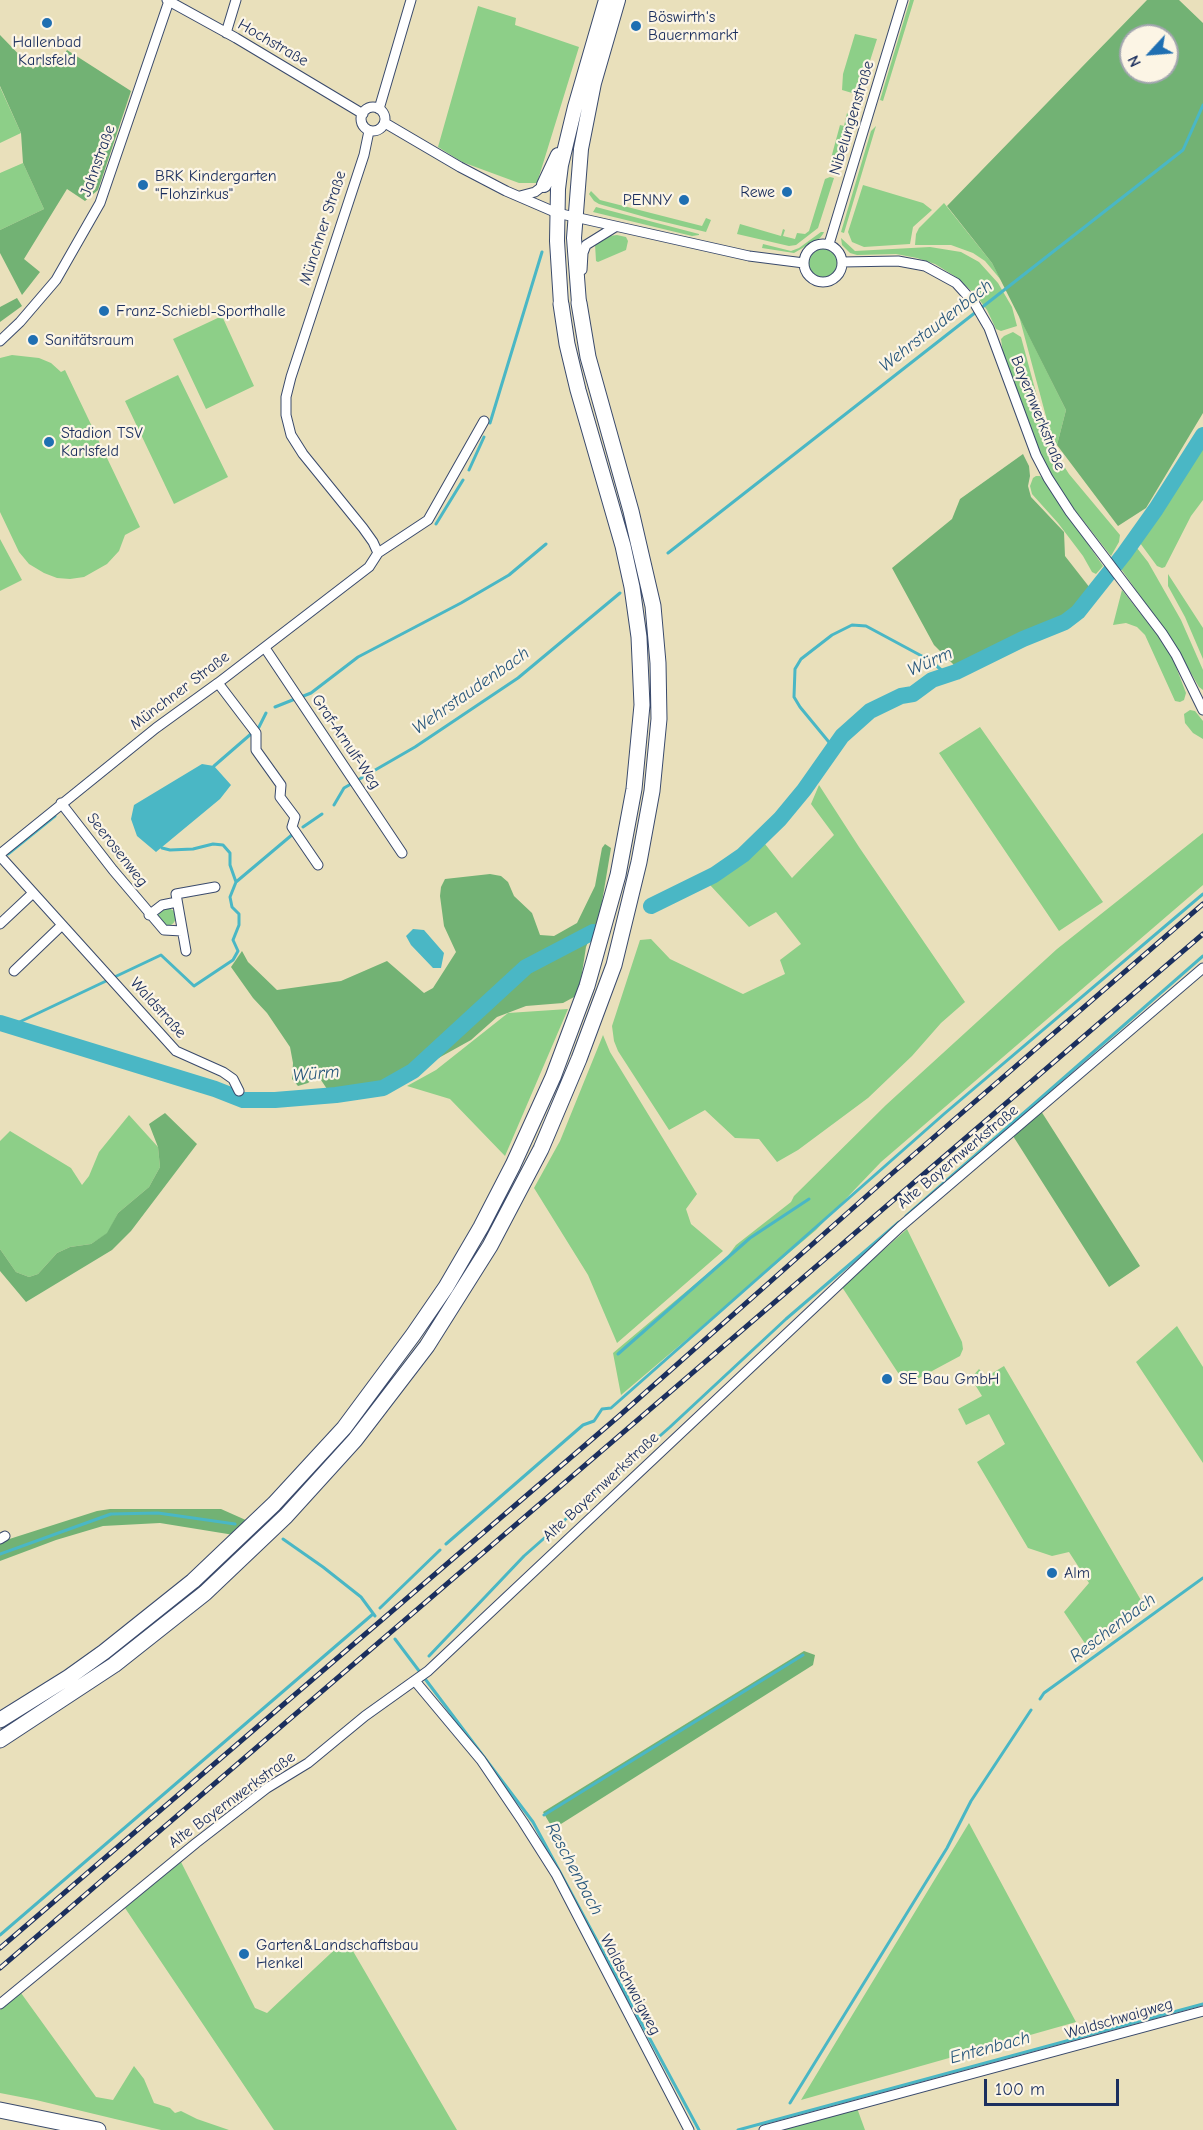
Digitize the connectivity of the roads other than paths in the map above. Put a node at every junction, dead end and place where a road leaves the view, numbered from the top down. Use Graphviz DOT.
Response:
graph roads {
  1 [pos="236,0"];
  2 [pos="411,0"];
  3 [pos="606,0"];
  4 [pos="618,0"];
  5 [pos="903,0"];
  6 [pos="168,1"];
  7 [pos="226,33"];
  8 [pos="600,41"];
  9 [pos="379,109"];
  10 [pos="363,114"];
  11 [pos="385,123"];
  12 [pos="369,131"];
  13 [pos="567,137"];
  14 [pos="544,185"];
  15 [pos="519,196"];
  16 [pos="557,213"];
  17 [pos="575,218"];
  18 [pos="615,227"];
  19 [pos="829,244"];
  20 [pos="842,262"];
  21 [pos="804,263"];
  22 [pos="577,286"];
  23 [pos="579,303"];
  24 [pos="561,304"];
  25 [pos="0,341"];
  26 [pos="484,421"];
  27 [pos="378,553"];
  28 [pos="265,648"];
  29 [pos="218,683"];
  30 [pos="1203,710"];
  31 [pos="61,803"];
  32 [pos="402,853"];
  33 [pos="0,855"];
  34 [pos="318,865"];
  35 [pos="215,887"];
  36 [pos="33,893"];
  37 [pos="177,902"];
  38 [pos="149,915"];
  39 [pos="0,924"];
  40 [pos="62,925"];
  41 [pos="182,931"];
  42 [pos="186,951"];
  43 [pos="1203,968"];
  44 [pos="14,971"];
  45 [pos="239,1091"];
  46 [pos="417,1679"];
  47 [pos="0,1720"];
  48 [pos="0,1740"];
  49 [pos="0,2004"];
  50 [pos="1203,2011"];
  51 [pos="0,2110"];
  52 [pos="98,2130"];
  53 [pos="689,2130"];
  54 [pos="764,2130"];
  1 -- 7 [label="street"];
  2 -- 9 [label="street"];
  3 -- 8 [label="main road"];
  4 -- 8 [label="main road"];
  5 -- 19 [label="street, Nibelungenstraße"];
  6 -- 7 [label="street, Hochstraße"];
  6 -- 25 [label="street, Jahnstraße"];
  7 -- 10 [label="street, Hochstraße"];
  8 -- 13 [label="main road"];
  8 -- 17 [label="main road"];
  9 -- 10 [label="street"];
  9 -- 11 [label="street"];
  10 -- 12 [label="street"];
  11 -- 12 [label="street"];
  11 -- 15 [label="street"];
  12 -- 27 [label="street, Münchner Straße"];
  13 -- 14 [label="main road"];
  13 -- 16 [label="main road"];
  14 -- 15 [label="street"];
  15 -- 16 [label="street"];
  16 -- 17 [label="street"];
  16 -- 24 [label="main road"];
  17 -- 18 [label="street"];
  17 -- 22 [label="main road"];
  18 -- 21 [label="street"];
  18 -- 22 [label="street"];
  19 -- 20 [label="street"];
  19 -- 21 [label="street"];
  20 -- 21 [label="street"];
  20 -- 30 [label="street, Bayernwerkstraße"];
  22 -- 23 [label="main road"];
  23 -- 48 [label="highway"];
  24 -- 47 [label="highway"];
  26 -- 27 [label="street, Münchner Straße"];
  27 -- 28 [label="street, Münchner Straße"];
  28 -- 29 [label="street, Münchner Straße"];
  28 -- 32 [label="street, Graf-Arnulf-Weg"];
  29 -- 31 [label="street, Münchner Straße"];
  29 -- 34 [label="street"];
  31 -- 33 [label="street, Münchner Straße"];
  31 -- 38 [label="street, Seerosenweg"];
  33 -- 36 [label="street, Waldstraße"];
  35 -- 37 [label="street"];
  36 -- 39 [label="street"];
  36 -- 40 [label="street, Waldstraße"];
  37 -- 38 [label="street"];
  37 -- 41 [label="street"];
  38 -- 41 [label="street, Seerosenweg"];
  40 -- 44 [label="street"];
  40 -- 45 [label="street, Waldstraße"];
  41 -- 42 [label="street"];
  43 -- 46 [label="street, Alte Bayernwerkstraße"];
  46 -- 49 [label="street, Alte Bayernwerkstraße"];
  46 -- 53 [label="street, Waldschwaigweg"];
  50 -- 54 [label="street, Waldschwaigweg"];
  51 -- 52 [label="highway"];
}
